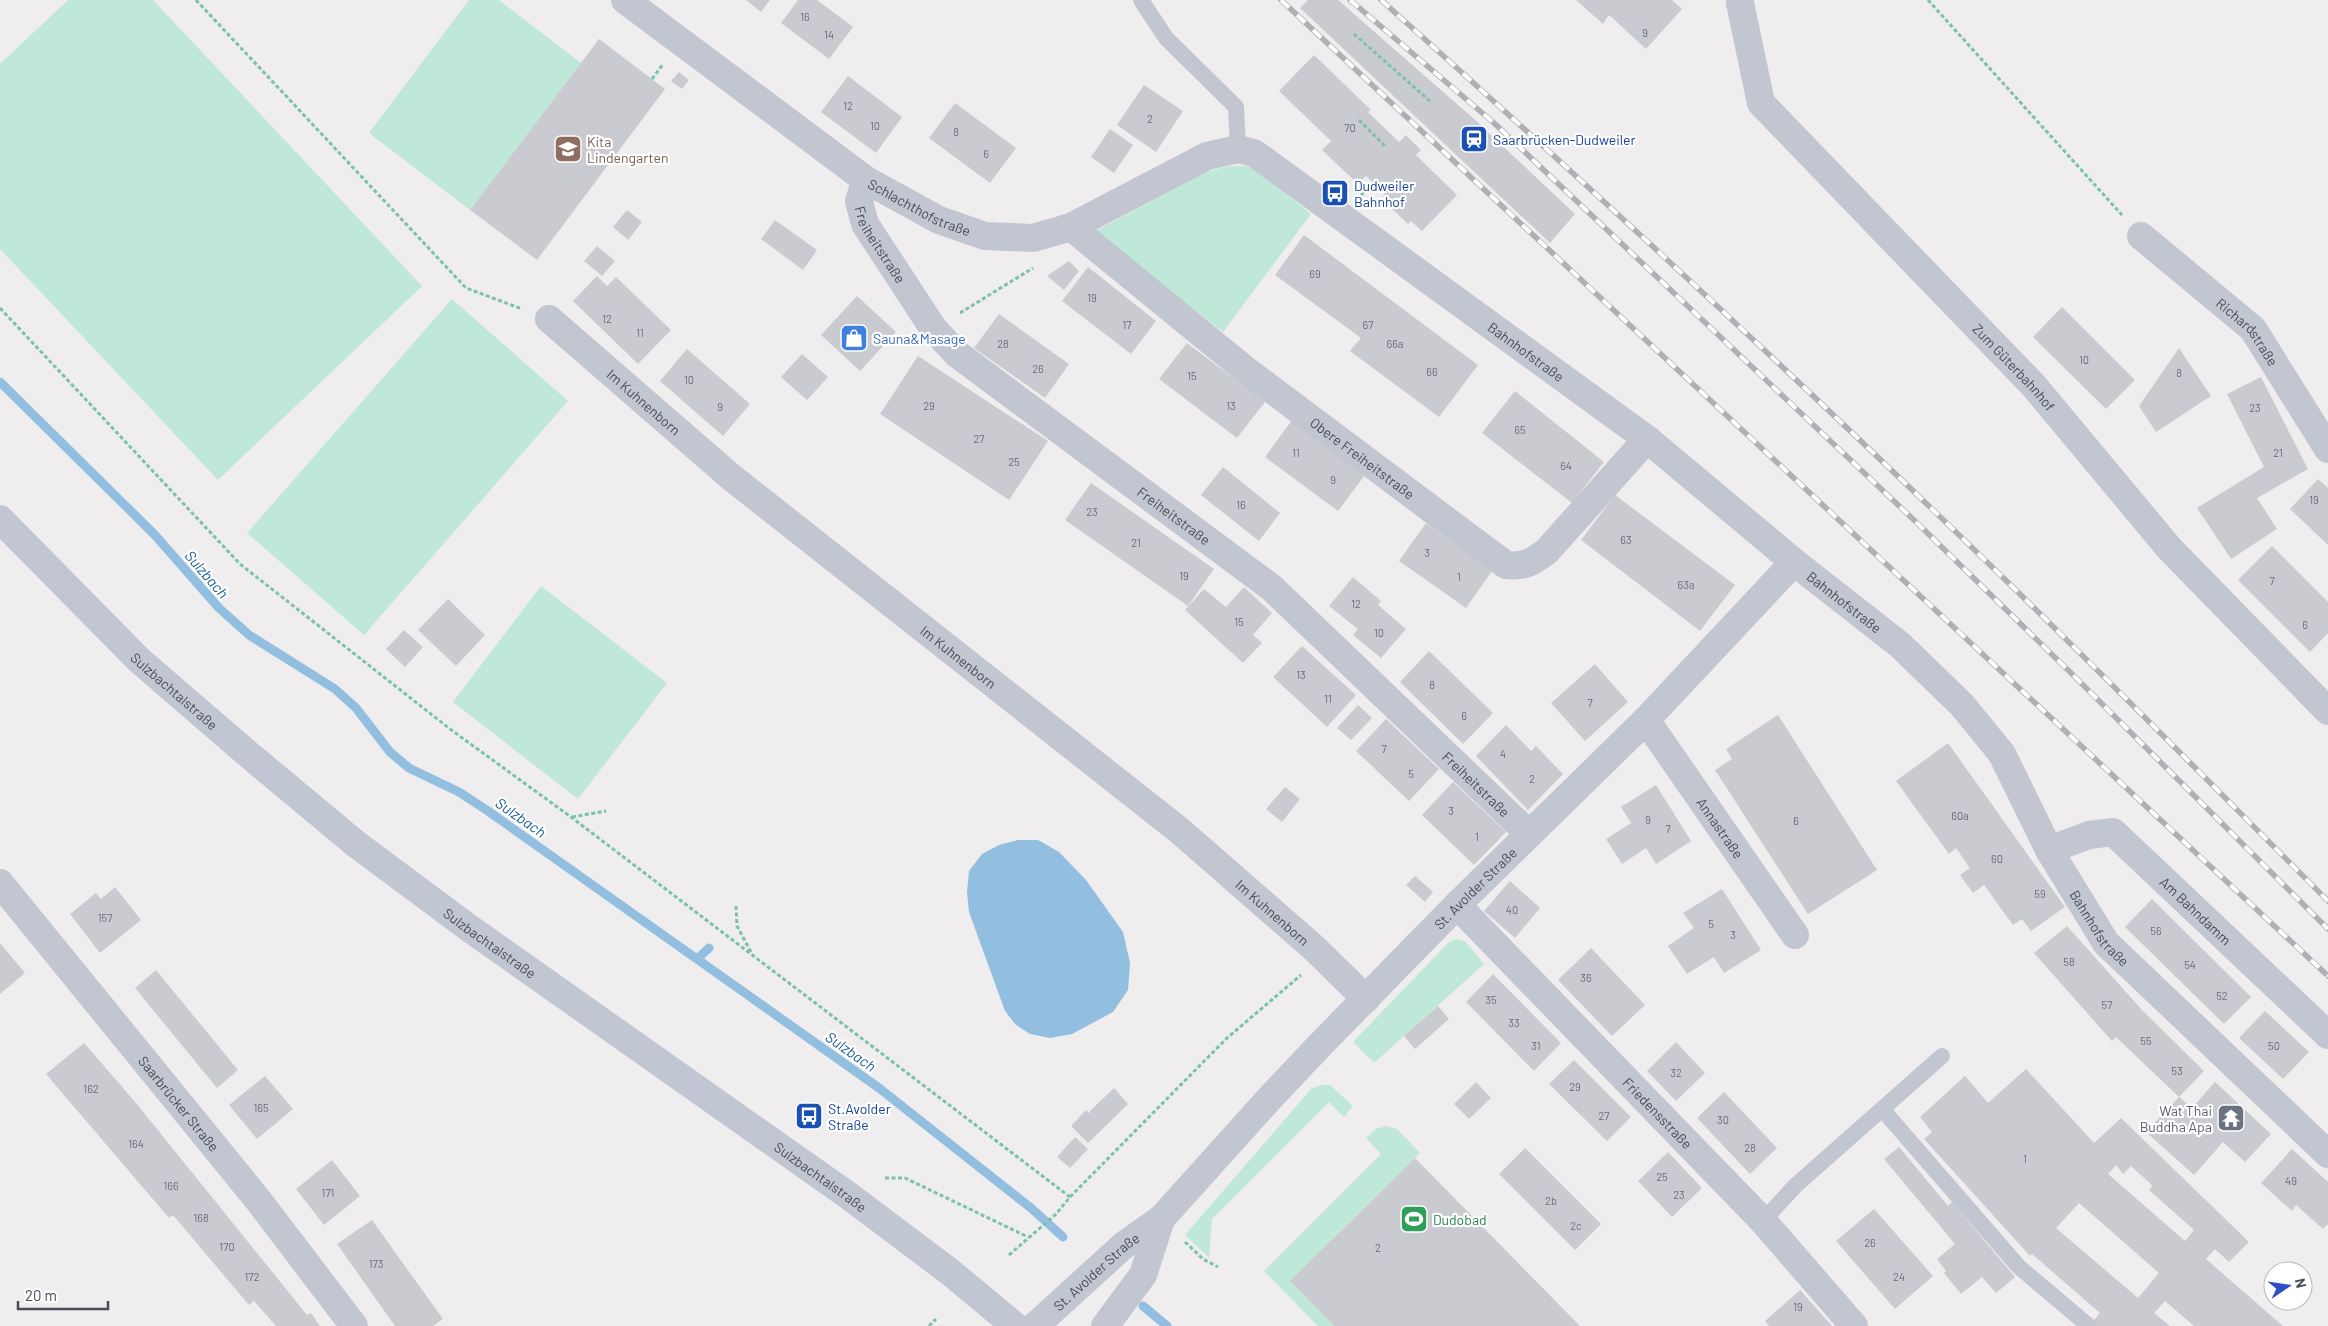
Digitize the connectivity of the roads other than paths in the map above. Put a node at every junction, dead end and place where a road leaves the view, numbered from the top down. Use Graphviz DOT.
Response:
graph roads {
  1 [pos="625,0"];
  2 [pos="1141,0"];
  3 [pos="1740,3"];
  4 [pos="1246,151"];
  5 [pos="866,180"];
  6 [pos="1071,227"];
  7 [pos="2141,236"];
  8 [pos="549,319"];
  9 [pos="1647,439"];
  10 [pos="2328,448"];
  11 [pos="0,519"];
  12 [pos="1794,562"];
  13 [pos="2328,711"];
  14 [pos="1646,720"];
  15 [pos="1528,834"];
  16 [pos="2049,850"];
  17 [pos="0,883"];
  18 [pos="1457,905"];
  19 [pos="1794,935"];
  20 [pos="1366,999"];
  21 [pos="2328,1035"];
  22 [pos="1942,1056"];
  23 [pos="1882,1109"];
  24 [pos="2328,1154"];
  25 [pos="1161,1219"];
  26 [pos="1763,1221"];
  27 [pos="354,1326"];
  28 [pos="1015,1326"];
  29 [pos="1035,1326"];
  30 [pos="1105,1326"];
  31 [pos="1854,1326"];
  32 [pos="2089,1326"];
  1 -- 5 [label="street, Schlachthofstraße"];
  2 -- 4 [label="lane"];
  3 -- 13 [label="street, Zum Güterbahnhof"];
  4 -- 6 [label="street, Schlachthofstraße"];
  4 -- 9 [label="street, Bahnhofstraße"];
  5 -- 6 [label="street, Schlachthofstraße"];
  5 -- 15 [label="street, Freiheitstraße"];
  6 -- 9 [label="street, Obere Freiheitstraße"];
  7 -- 10 [label="street, Richardstraße"];
  8 -- 20 [label="street, Im Kuhnenborn"];
  9 -- 12 [label="street, Bahnhofstraße"];
  11 -- 28 [label="main road, Sulzbachtalstraße"];
  12 -- 14 [label="street, St. Avolder Straße"];
  12 -- 16 [label="street, Bahnhofstraße"];
  14 -- 15 [label="street, St. Avolder Straße"];
  14 -- 19 [label="street, Annastraße"];
  15 -- 18 [label="street, St. Avolder Straße"];
  16 -- 21 [label="street, Am Bahndamm"];
  16 -- 24 [label="street, Bahnhofstraße"];
  17 -- 27 [label="street, Saarbrücker Straße"];
  18 -- 20 [label="street, St. Avolder Straße"];
  18 -- 26 [label="street, Friedensstraße"];
  20 -- 25 [label="street, St. Avolder Straße"];
  22 -- 23 [label="lane"];
  23 -- 26 [label="lane"];
  23 -- 32 [label="lane"];
  25 -- 29 [label="street, St. Avolder Straße"];
  25 -- 30 [label="street, St. Avolder Straße"];
  26 -- 31 [label="street, Friedensstraße"];
}
